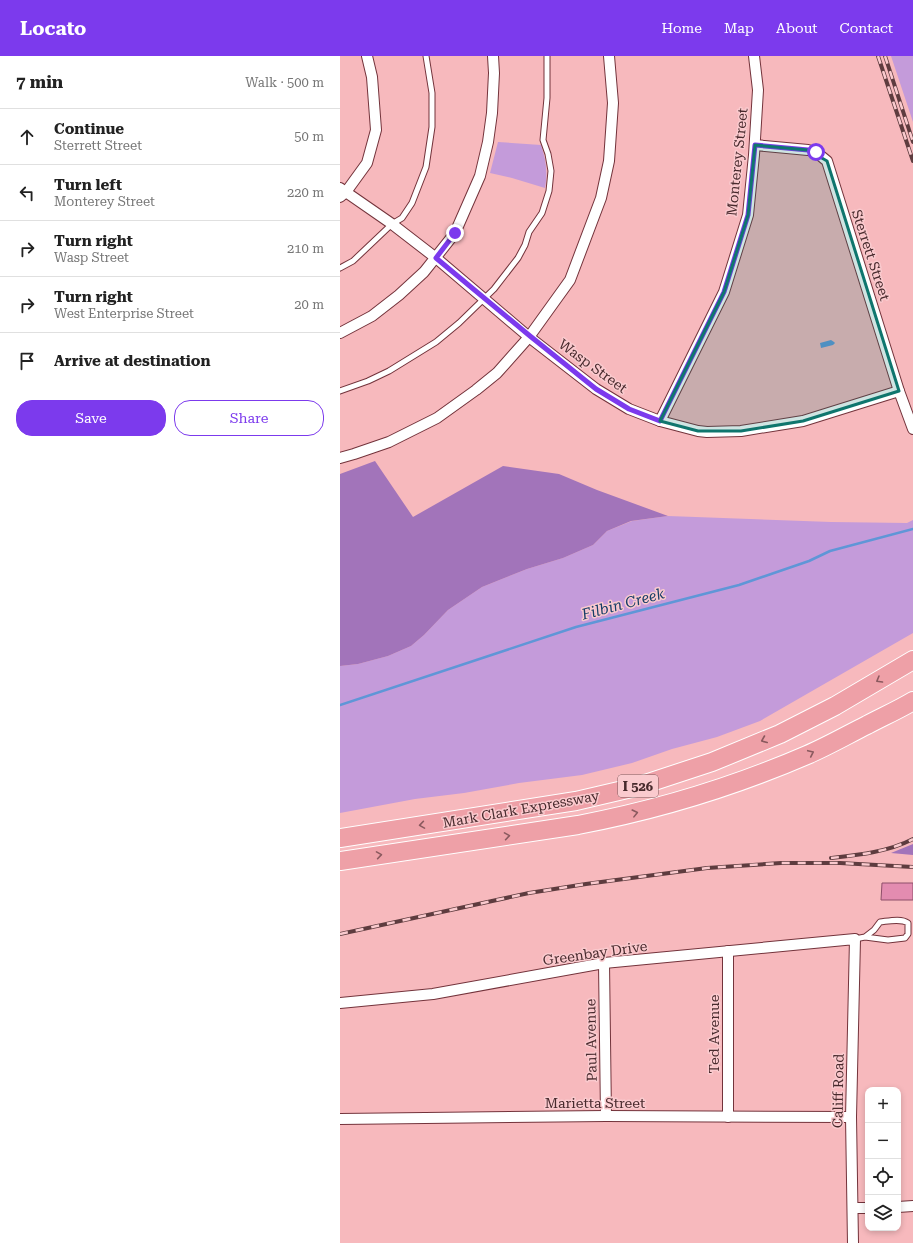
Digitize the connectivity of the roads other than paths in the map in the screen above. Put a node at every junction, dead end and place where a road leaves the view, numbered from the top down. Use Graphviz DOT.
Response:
graph roads {
  1 [pos="367,56"];
  2 [pos="426,56"];
  3 [pos="493,56"];
  4 [pos="547,56"];
  5 [pos="609,56"];
  6 [pos="754,56"];
  7 [pos="755,145"];
  8 [pos="342,192"];
  9 [pos="392,224"];
  10 [pos="436,258"];
  11 [pos="340,268"];
  12 [pos="484,298"];
  13 [pos="340,333"];
  14 [pos="530,336"];
  15 [pos="340,391"];
  16 [pos="899,391"];
  17 [pos="660,421"];
  18 [pos="913,429"];
  19 [pos="340,458"];
  20 [pos="913,660"];
  21 [pos="913,702"];
  22 [pos="340,838"];
  23 [pos="340,861"];
  24 [pos="860,938"];
  25 [pos="728,951"];
  26 [pos="604,963"];
  27 [pos="340,1003"];
  28 [pos="606,1116"];
  29 [pos="728,1117"];
  30 [pos="851,1117"];
  31 [pos="340,1119"];
  32 [pos="913,1206"];
  33 [pos="901,1207"];
  34 [pos="853,1208"];
  35 [pos="865,1208"];
  36 [pos="853,1243"];
  1 -- 8 [label="street"];
  2 -- 9 [label="lane"];
  3 -- 10 [label="street"];
  4 -- 12 [label="lane"];
  5 -- 14 [label="street"];
  6 -- 7 [label="street, Monterey Street"];
  7 -- 16 [label="street, Sterrett Street"];
  7 -- 17 [label="street, Monterey Street"];
  8 -- 9 [label="street, Wasp Street"];
  9 -- 10 [label="street, Wasp Street"];
  9 -- 11 [label="lane"];
  10 -- 12 [label="street, Wasp Street"];
  10 -- 13 [label="street"];
  12 -- 14 [label="street, Wasp Street"];
  12 -- 15 [label="lane"];
  14 -- 17 [label="street, Wasp Street"];
  14 -- 19 [label="street"];
  16 -- 17 [label="street, Wasp Street"];
  16 -- 18 [label="street, Sterrett Street"];
  20 -- 22 [label="highway, Mark Clark Expressway / I 526, one-way"];
  23 -- 21 [label="highway, Mark Clark Expressway / I 526, one-way"];
  24 -- 24 [label="lane"];
  24 -- 25 [label="street, Greenbay Drive"];
  24 -- 30 [label="street, Califf Road"];
  25 -- 26 [label="street, Greenbay Drive"];
  25 -- 29 [label="street, Ted Avenue"];
  26 -- 27 [label="street, Greenbay Drive"];
  26 -- 28 [label="street, Paul Avenue"];
  28 -- 29 [label="street, Marietta Street"];
  28 -- 31 [label="street, Marietta Street"];
  29 -- 30 [label="street, Marietta Street"];
  30 -- 34 [label="street, Califf Road"];
  32 -- 33 [label="street"];
  34 -- 35 [label="street"];
  34 -- 36 [label="street, Califf Road"];
}
